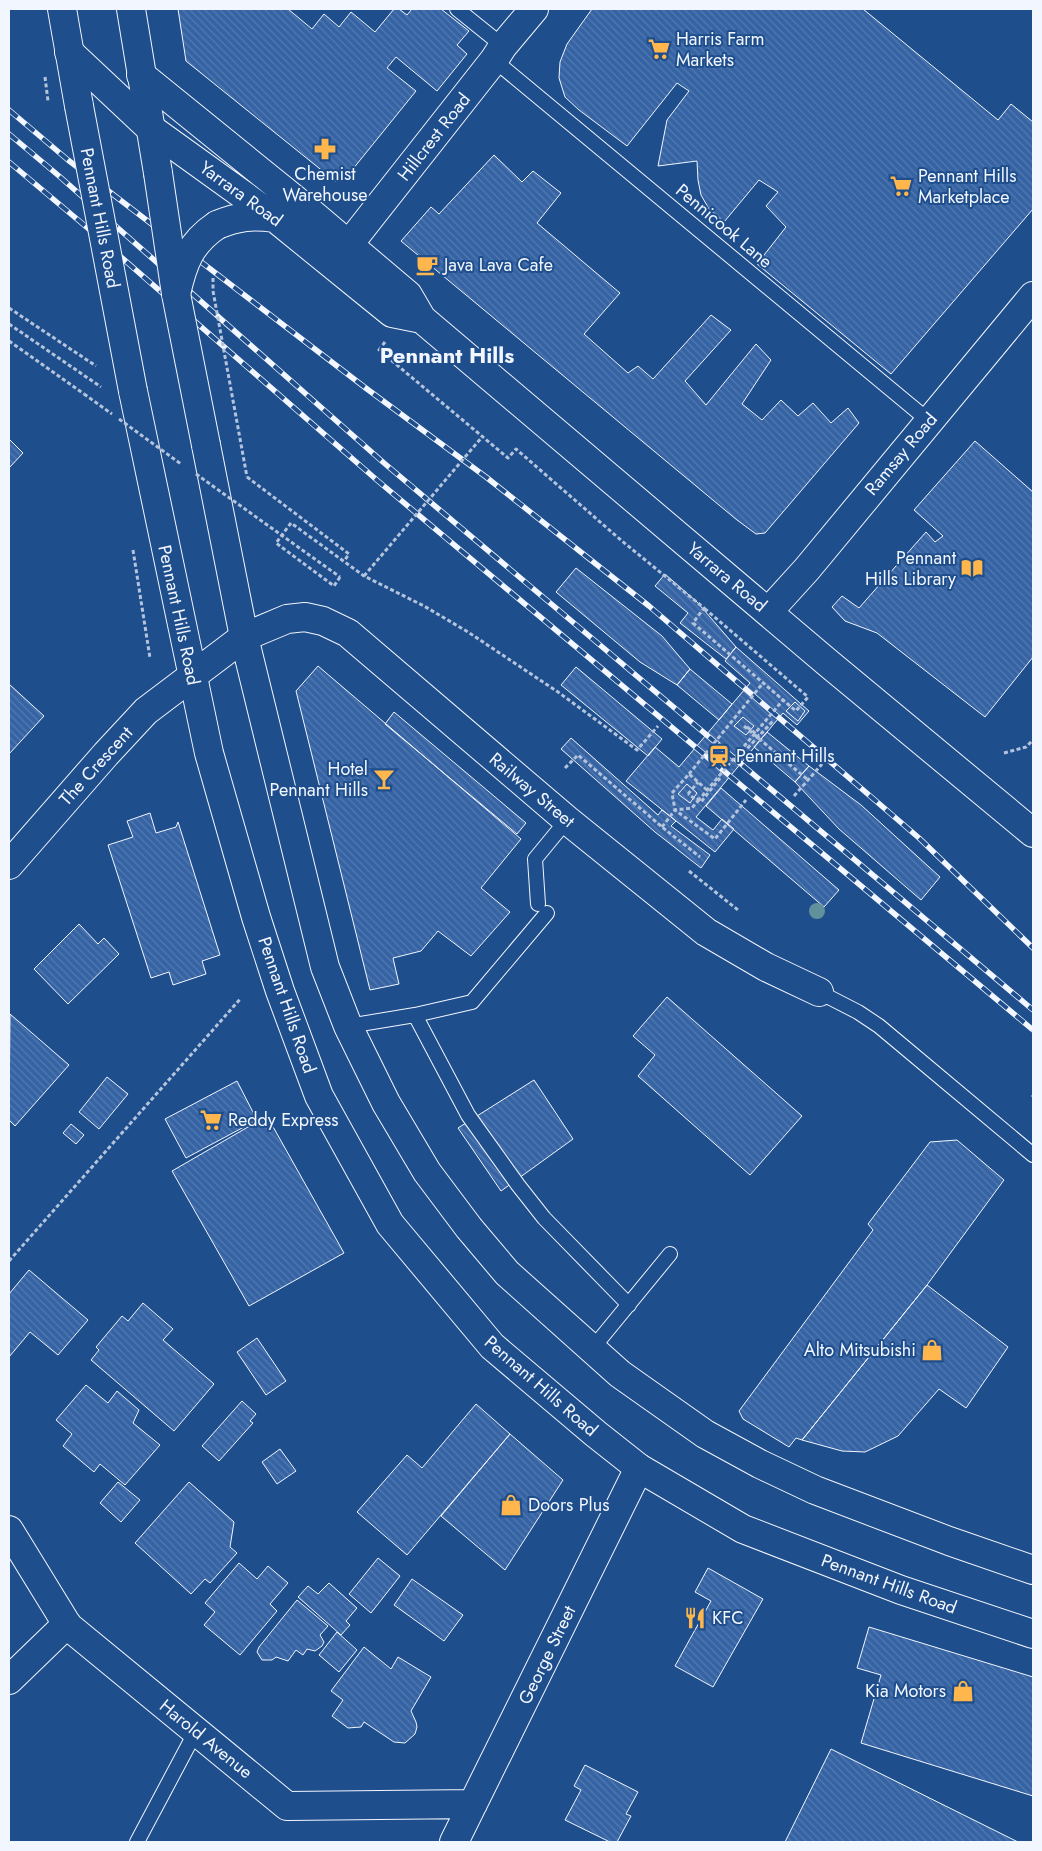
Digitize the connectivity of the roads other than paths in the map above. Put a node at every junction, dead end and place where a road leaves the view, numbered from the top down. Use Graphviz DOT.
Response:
graph roads {
  1 [pos="62,9"];
  2 [pos="131,9"];
  3 [pos="457,9"];
  4 [pos="534,9"];
  5 [pos="69,52"];
  6 [pos="499,53"];
  7 [pos="141,75"];
  8 [pos="150,128"];
  9 [pos="275,218"];
  10 [pos="340,255"];
  11 [pos="176,294"];
  12 [pos="1033,296"];
  13 [pos="929,420"];
  14 [pos="768,612"];
  15 [pos="244,637"];
  16 [pos="192,677"];
  17 [pos="567,820"];
  18 [pos="1033,833"];
  19 [pos="9,865"];
  20 [pos="818,992"];
  21 [pos="415,1014"];
  22 [pos="348,1026"];
  23 [pos="1033,1155"];
  24 [pos="670,1254"];
  25 [pos="629,1305"];
  26 [pos="592,1349"];
  27 [pos="639,1468"];
  28 [pos="9,1530"];
  29 [pos="1033,1570"];
  30 [pos="67,1624"];
  31 [pos="1033,1634"];
  32 [pos="9,1680"];
  33 [pos="196,1731"];
  34 [pos="473,1804"];
  35 [pos="137,1842"];
  36 [pos="454,1842"];
  1 -- 5 [label="main road, Pennant Hills Road"];
  2 -- 7 [label="main road"];
  3 -- 6 [label="lane, Pennicook Lane"];
  4 -- 6 [label="main road, Hillcrest Road"];
  5 -- 8 [label="main road, Yarrara Road"];
  5 -- 16 [label="main road, Pennant Hills Road, bridge"];
  6 -- 10 [label="main road, Hillcrest Road"];
  6 -- 13 [label="lane, Pennicook Lane"];
  7 -- 8 [label="main road"];
  7 -- 10 [label="main road, Yarrara Road"];
  8 -- 9 [label="main road, Yarrara Road"];
  8 -- 11 [label="main road, bridge"];
  9 -- 10 [label="main road, Yarrara Road"];
  9 -- 11 [label="main road, bridge"];
  10 -- 14 [label="main road, Yarrara Road"];
  11 -- 15 [label="main road, bridge"];
  12 -- 13 [label="main road, Ramsay Road"];
  13 -- 14 [label="main road, Ramsay Road"];
  14 -- 18 [label="main road, Yarrara Road"];
  15 -- 16 [label="main road, Railway Street"];
  15 -- 17 [label="main road, Railway Street"];
  15 -- 22 [label="main road"];
  16 -- 19 [label="main road, The Crescent"];
  16 -- 27 [label="main road, Pennant Hills Road"];
  17 -- 20 [label="main road, Railway Street"];
  17 -- 21 [label="lane"];
  20 -- 23 [label="lane"];
  21 -- 22 [label="lane"];
  21 -- 25 [label="lane"];
  22 -- 26 [label="main road"];
  24 -- 25 [label="lane"];
  25 -- 26 [label="lane"];
  26 -- 29 [label="main road"];
  27 -- 31 [label="main road, Pennant Hills Road"];
  27 -- 34 [label="main road, George Street"];
  28 -- 30 [label="main road, Harold Avenue"];
  30 -- 32 [label="main road"];
  30 -- 33 [label="main road, Harold Avenue"];
  33 -- 34 [label="main road, Harold Avenue"];
  33 -- 35 [label="lane"];
  34 -- 36 [label="main road, George Street"];
}
